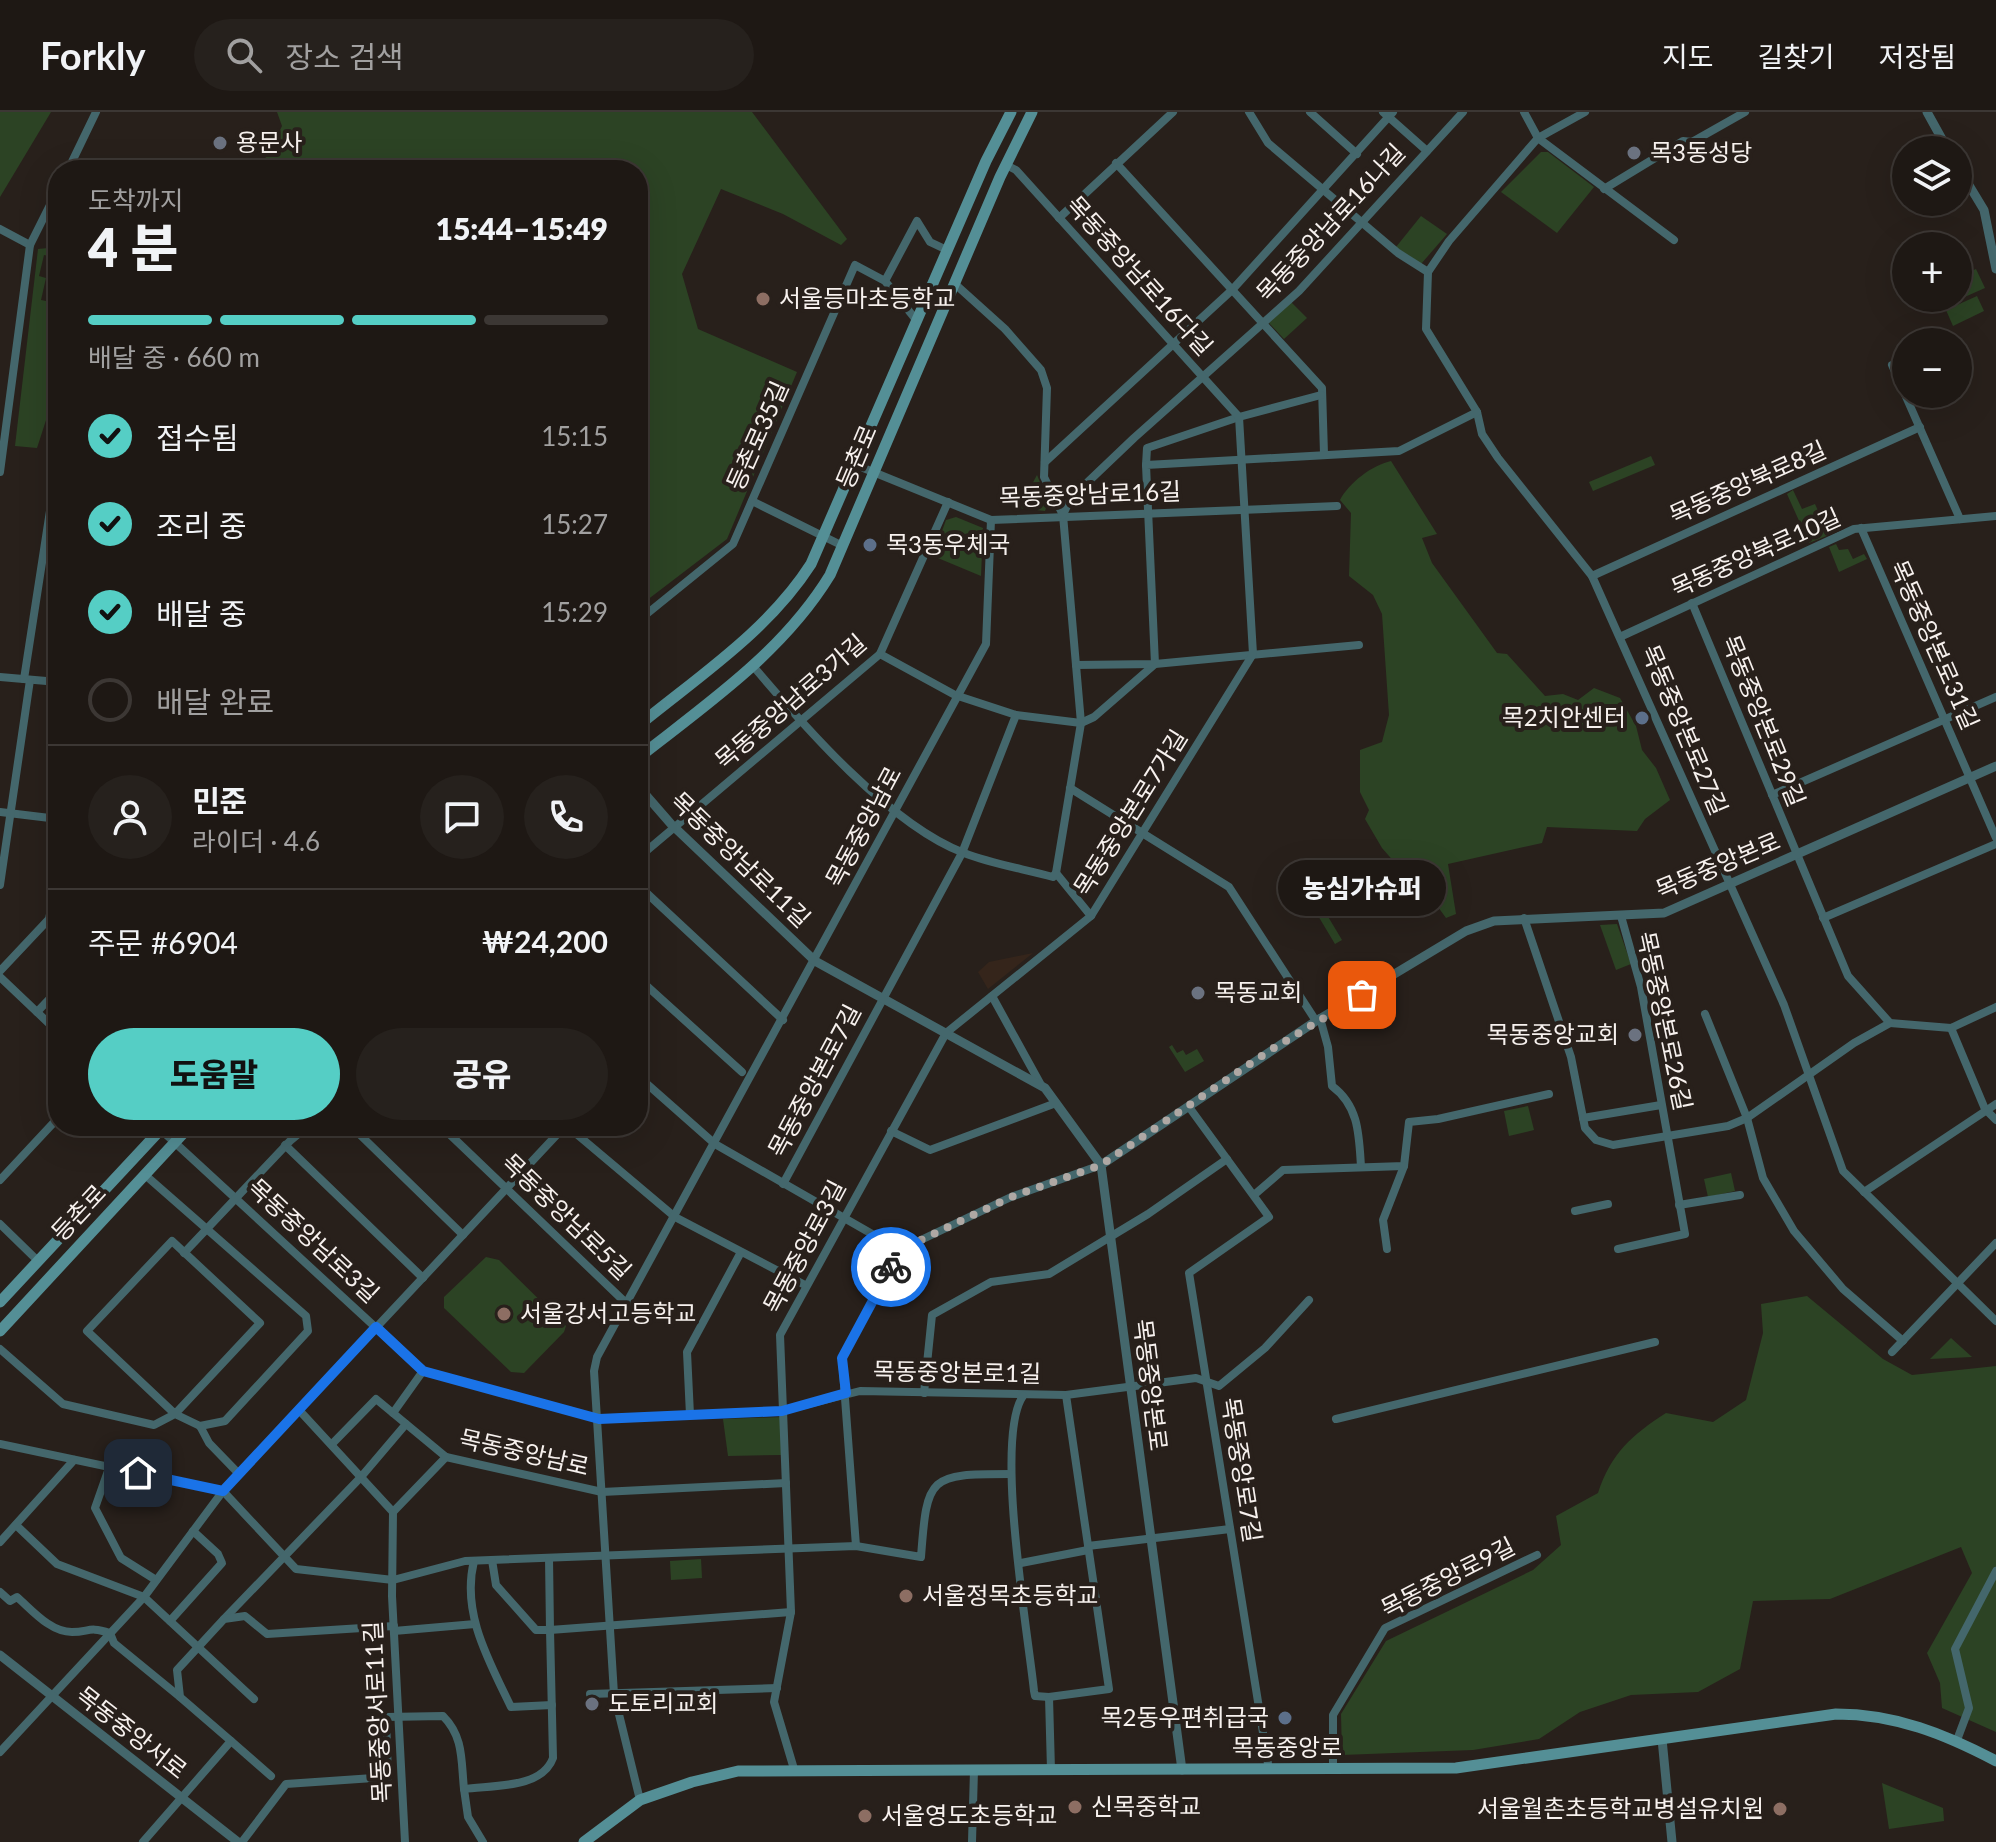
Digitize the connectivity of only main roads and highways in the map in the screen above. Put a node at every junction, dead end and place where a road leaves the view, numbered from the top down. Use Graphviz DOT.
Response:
graph roads {
  1 [pos="1011,112"];
  2 [pos="1032,112"];
  3 [pos="648,718"];
  4 [pos="648,750"];
  5 [pos="153,1136"];
  6 [pos="180,1136"];
  7 [pos="0,1302"];
  8 [pos="0,1331"];
  9 [pos="1996,1761"];
  10 [pos="584,1842"];
  1 -- 3 [label="main road, 등촌로"];
  2 -- 4 [label="main road, 등촌로"];
  5 -- 7 [label="main road, 등촌로"];
  6 -- 8 [label="main road, 등촌로"];
  9 -- 10 [label="main road, 목동중앙로"];
}
